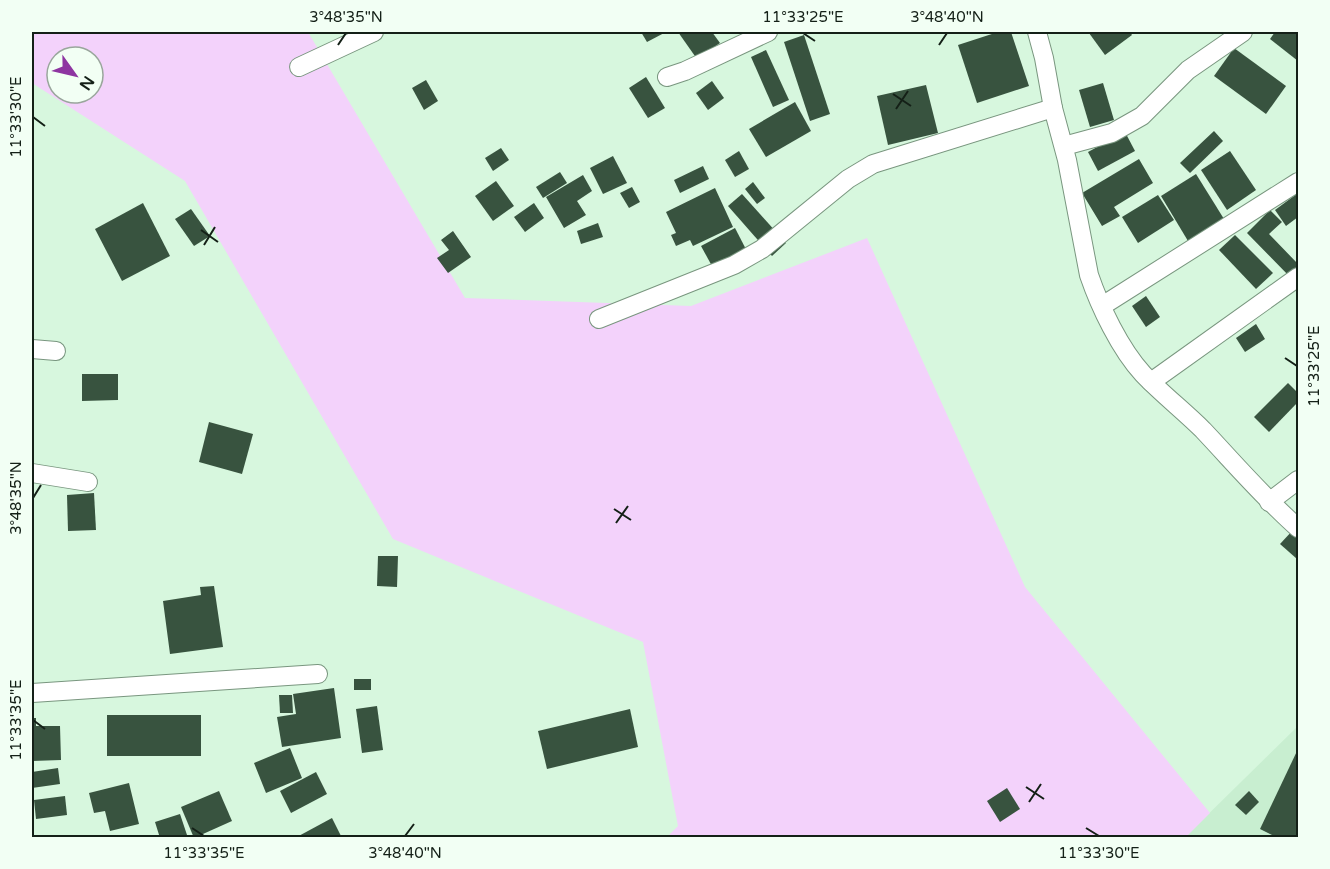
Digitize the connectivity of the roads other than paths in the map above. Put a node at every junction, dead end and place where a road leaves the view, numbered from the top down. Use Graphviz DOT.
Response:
graph roads {
  1 [pos="374,32"];
  2 [pos="768,32"];
  3 [pos="1037,32"];
  4 [pos="1243,32"];
  5 [pos="299,67"];
  6 [pos="667,77"];
  7 [pos="1053,108"];
  8 [pos="1064,146"];
  9 [pos="1299,182"];
  10 [pos="1299,277"];
  11 [pos="1102,306"];
  12 [pos="599,319"];
  13 [pos="32,349"];
  14 [pos="56,351"];
  15 [pos="1151,382"];
  16 [pos="32,474"];
  17 [pos="1299,480"];
  18 [pos="88,482"];
  19 [pos="1269,502"];
  20 [pos="1299,528"];
  21 [pos="318,674"];
  22 [pos="32,693"];
  1 -- 5 [label="street"];
  2 -- 6 [label="street"];
  3 -- 7 [label="street"];
  4 -- 8 [label="street"];
  7 -- 8 [label="street"];
  7 -- 12 [label="street"];
  8 -- 11 [label="street"];
  9 -- 11 [label="street"];
  10 -- 15 [label="street"];
  11 -- 15 [label="street"];
  13 -- 14 [label="street"];
  15 -- 19 [label="street"];
  16 -- 18 [label="street"];
  17 -- 19 [label="street"];
  19 -- 20 [label="street"];
  21 -- 22 [label="street"];
}
